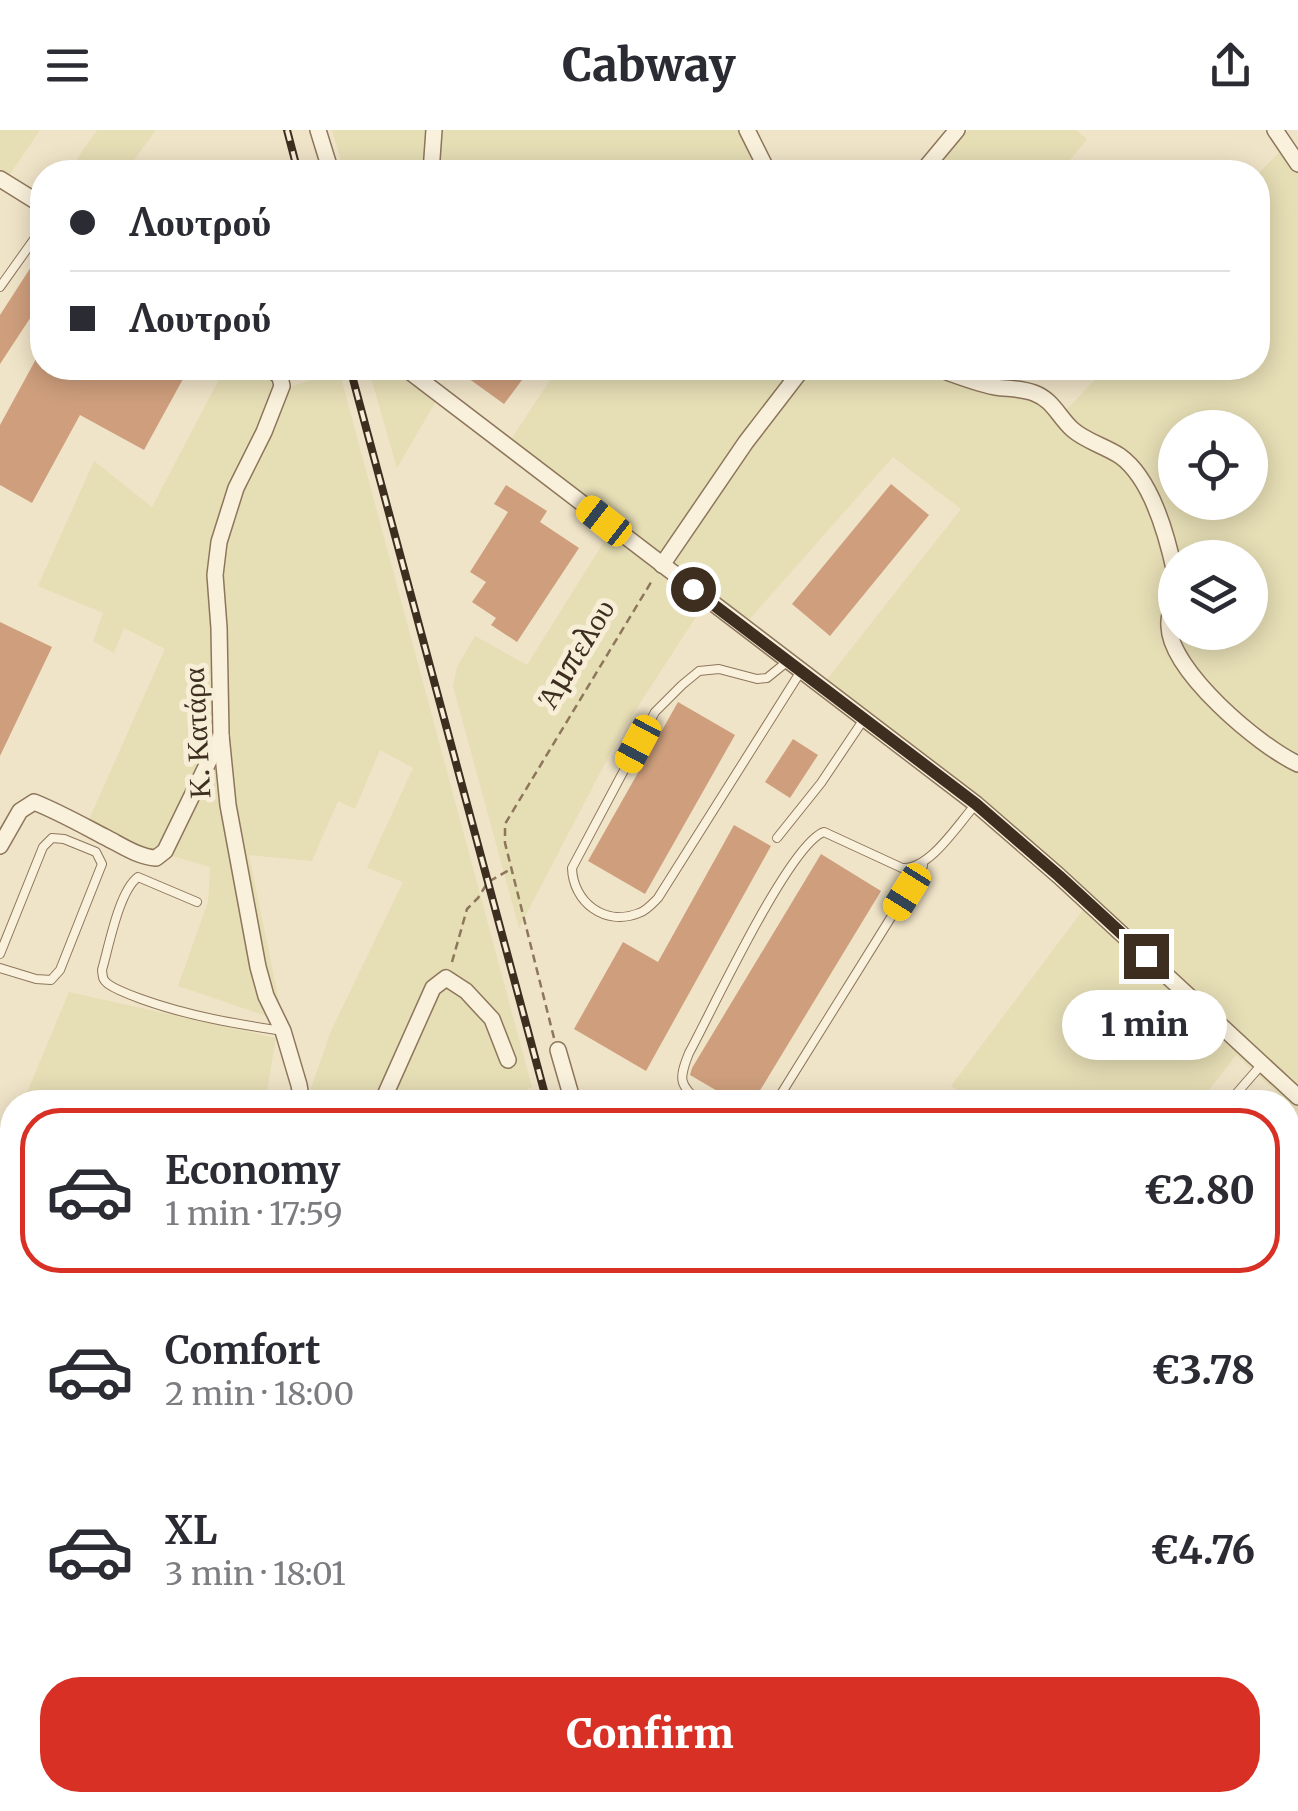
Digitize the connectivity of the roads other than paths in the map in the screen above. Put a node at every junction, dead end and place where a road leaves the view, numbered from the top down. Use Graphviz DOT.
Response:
graph roads {
  1 [pos="318,130"];
  2 [pos="434,130"];
  3 [pos="746,130"];
  4 [pos="957,130"];
  5 [pos="1276,130"];
  6 [pos="327,160"];
  7 [pos="432,160"];
  8 [pos="762,160"];
  9 [pos="932,160"];
  10 [pos="1298,164"];
  11 [pos="0,180"];
  12 [pos="30,197"];
  13 [pos="30,245"];
  14 [pos="0,287"];
  15 [pos="281,380"];
  16 [pos="421,380"];
  17 [pos="793,380"];
  18 [pos="972,380"];
  19 [pos="1165,540"];
  20 [pos="662,564"];
  21 [pos="1176,650"];
  22 [pos="794,666"];
  23 [pos="864,718"];
  24 [pos="222,735"];
  25 [pos="1298,764"];
  26 [pos="976,804"];
  27 [pos="777,838"];
  28 [pos="0,846"];
  29 [pos="926,862"];
  30 [pos="196,902"];
  31 [pos="0,954"];
  32 [pos="0,968"];
  33 [pos="283,1032"];
  34 [pos="558,1050"];
  35 [pos="508,1060"];
  36 [pos="1263,1063"];
  37 [pos="300,1090"];
  38 [pos="387,1090"];
  39 [pos="570,1090"];
  40 [pos="685,1090"];
  41 [pos="784,1090"];
  42 [pos="1239,1090"];
  43 [pos="1291,1090"];
  1 -- 6 [label="street"];
  2 -- 7 [label="street"];
  3 -- 8 [label="street"];
  4 -- 9 [label="street"];
  5 -- 10 [label="street"];
  11 -- 12 [label="street"];
  13 -- 14 [label="lane"];
  15 -- 24 [label="street, Κ. Κατάρα"];
  16 -- 20 [label="street"];
  17 -- 20 [label="street"];
  18 -- 19 [label="street"];
  20 -- 22 [label="street"];
  21 -- 25 [label="street"];
  22 -- 22 [label="lane"];
  22 -- 23 [label="street"];
  23 -- 26 [label="street"];
  23 -- 27 [label="lane"];
  24 -- 28 [label="street"];
  24 -- 33 [label="street, Κ. Κατάρα"];
  26 -- 29 [label="lane"];
  26 -- 36 [label="street"];
  29 -- 40 [label="lane"];
  29 -- 41 [label="lane"];
  30 -- 33 [label="lane"];
  31 -- 32 [label="lane"];
  33 -- 37 [label="street, Κ. Κατάρα"];
  34 -- 39 [label="street"];
  35 -- 38 [label="street"];
  36 -- 42 [label="lane"];
  36 -- 43 [label="street"];
}
